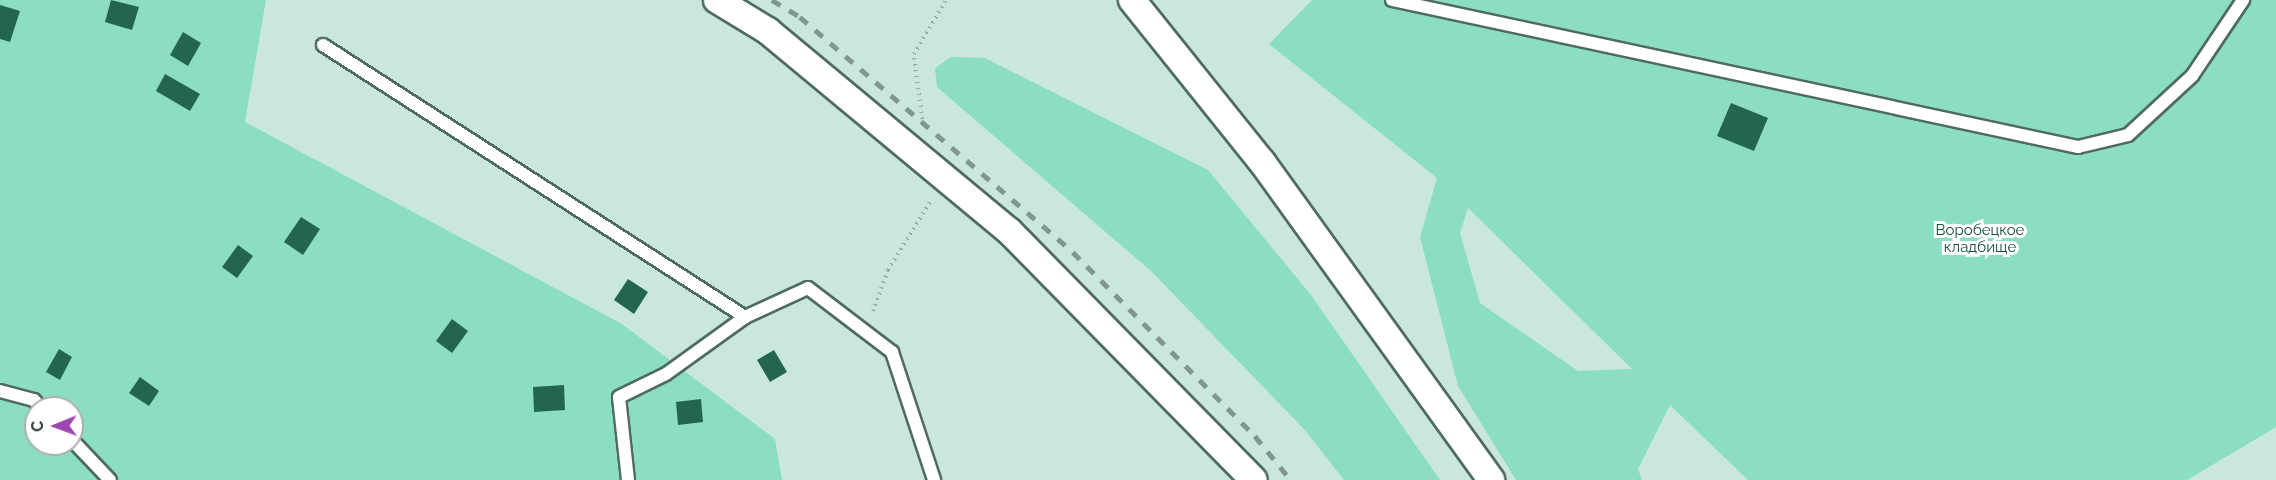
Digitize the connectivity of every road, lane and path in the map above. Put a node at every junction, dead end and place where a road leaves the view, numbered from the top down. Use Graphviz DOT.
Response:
graph roads {
  1 [pos="717,0"];
  2 [pos="1132,0"];
  3 [pos="1392,0"];
  4 [pos="2243,0"];
  5 [pos="322,45"];
  6 [pos="746,317"];
  7 [pos="0,391"];
  8 [pos="24,397"];
  9 [pos="84,453"];
  10 [pos="110,480"];
  11 [pos="628,480"];
  12 [pos="934,480"];
  13 [pos="1254,480"];
  14 [pos="1491,480"];
  1 -- 13 [label="street"];
  2 -- 14 [label="street"];
  3 -- 4 [label="lane"];
  5 -- 6 [label="lane"];
  6 -- 11 [label="lane"];
  6 -- 12 [label="lane"];
  7 -- 8 [label="lane"];
  9 -- 10 [label="lane"];
}
